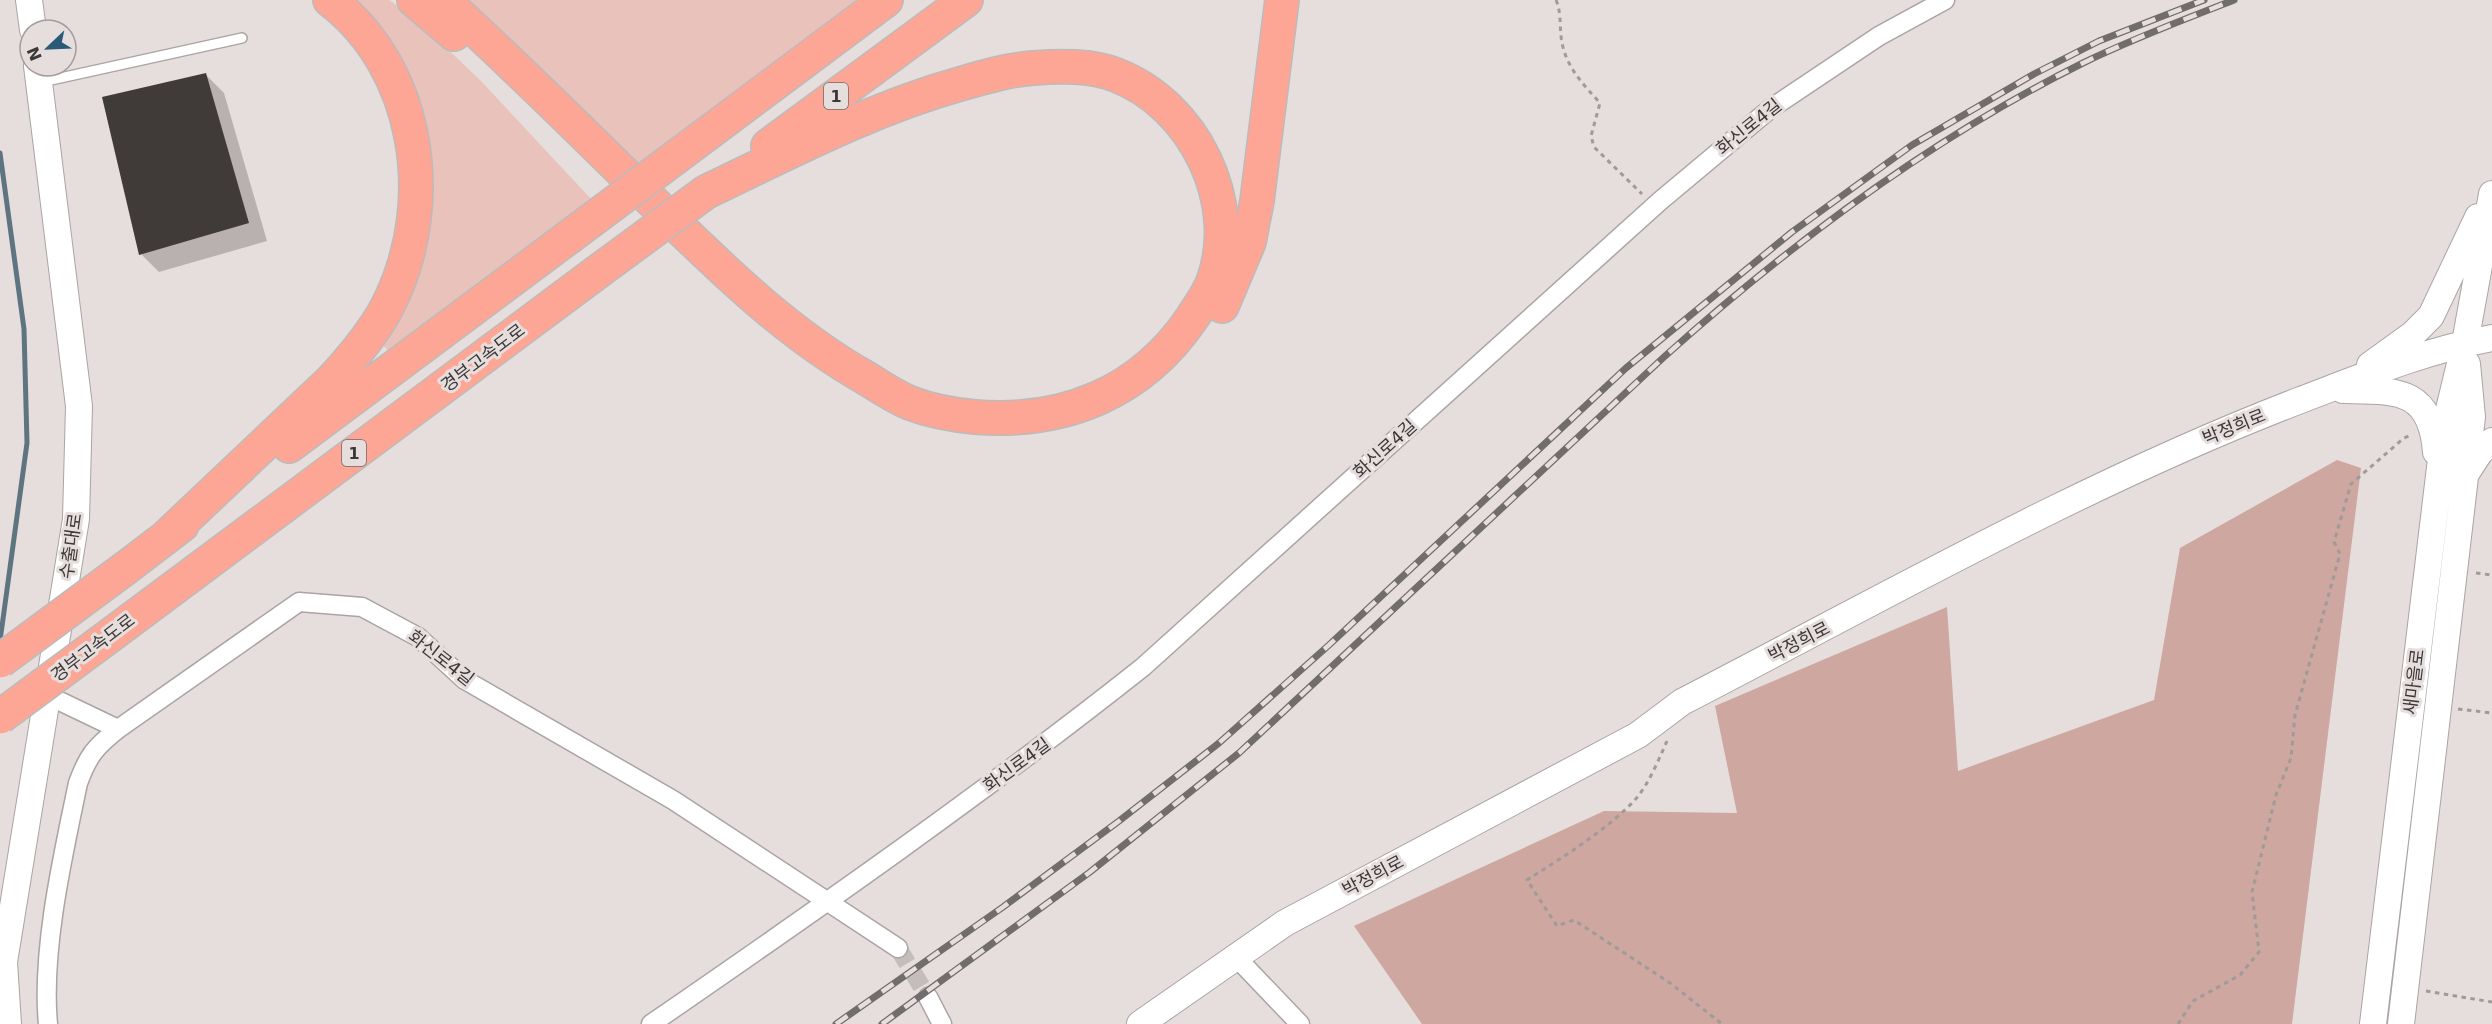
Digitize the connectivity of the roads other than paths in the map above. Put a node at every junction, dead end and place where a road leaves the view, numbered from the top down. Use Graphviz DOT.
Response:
graph roads {
  1 [pos="29,0"];
  2 [pos="330,0"];
  3 [pos="414,0"];
  4 [pos="443,0"];
  5 [pos="886,0"];
  6 [pos="966,0"];
  7 [pos="1282,0"];
  8 [pos="1945,0"];
  9 [pos="31,18"];
  10 [pos="242,38"];
  11 [pos="78,67"];
  12 [pos="39,78"];
  13 [pos="2492,187"];
  14 [pos="706,192"];
  15 [pos="2492,194"];
  16 [pos="2492,338"];
  17 [pos="2465,343"];
  18 [pos="2492,358"];
  19 [pos="2327,390"];
  20 [pos="2492,441"];
  21 [pos="2465,475"];
  22 [pos="2438,481"];
  23 [pos="164,539"];
  24 [pos="0,662"];
  25 [pos="47,695"];
  26 [pos="0,717"];
  27 [pos="118,729"];
  28 [pos="828,903"];
  29 [pos="898,948"];
  30 [pos="1235,956"];
  31 [pos="928,997"];
  32 [pos="8,1024"];
  33 [pos="48,1024"];
  34 [pos="651,1024"];
  35 [pos="942,1024"];
  36 [pos="1140,1024"];
  37 [pos="1300,1024"];
  38 [pos="2373,1024"];
  39 [pos="2400,1024"];
  1 -- 9 [label="street"];
  2 -- 23 [label="highway"];
  3 -- 7 [label="highway"];
  4 -- 14 [label="highway"];
  5 -- 23 [label="highway, 1, bridge"];
  6 -- 14 [label="highway, 경부고속도로 / 1"];
  8 -- 28 [label="street, 화신로4길"];
  10 -- 11 [label="lane"];
  12 -- 25 [label="street, 수출대로"];
  13 -- 19 [label="street"];
  14 -- 26 [label="highway, 경부고속도로 / 1, bridge"];
  15 -- 17 [label="street, 새마을로"];
  16 -- 17 [label="street, 박정희로"];
  17 -- 18 [label="street"];
  17 -- 19 [label="street, 박정희로"];
  17 -- 21 [label="street, 새마을로"];
  17 -- 22 [label="street, 새마을로"];
  19 -- 22 [label="street"];
  19 -- 30 [label="street, 박정희로"];
  20 -- 21 [label="street"];
  21 -- 39 [label="street, 새마을로"];
  22 -- 38 [label="street, 새마을로"];
  23 -- 24 [label="highway, 1, bridge"];
  25 -- 27 [label="street"];
  25 -- 32 [label="street, 수출대로"];
  27 -- 28 [label="street, 화신로4길"];
  27 -- 33 [label="street, 화신로4길"];
  28 -- 29 [label="street, 화신로4길"];
  28 -- 34 [label="street, 화신로4길"];
  30 -- 36 [label="street, 박정희로"];
  30 -- 37 [label="street"];
  31 -- 35 [label="street"];
}
